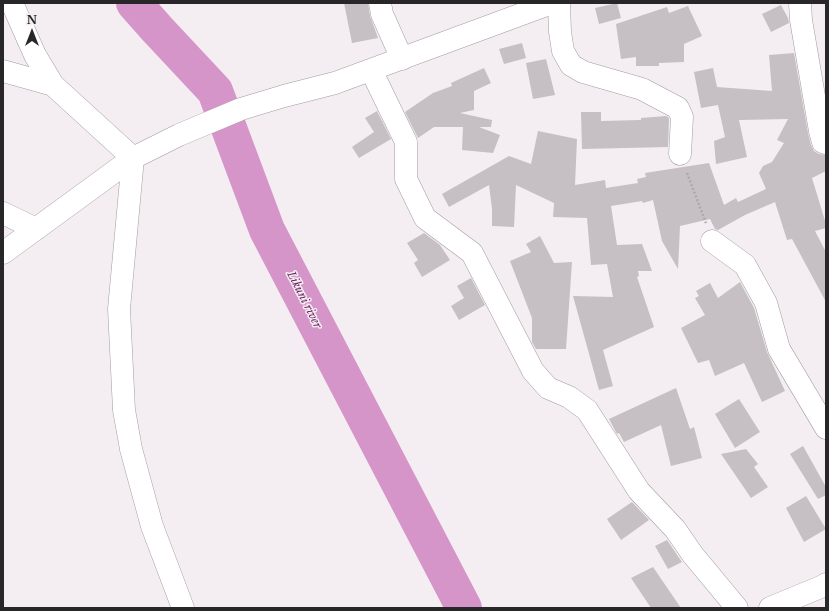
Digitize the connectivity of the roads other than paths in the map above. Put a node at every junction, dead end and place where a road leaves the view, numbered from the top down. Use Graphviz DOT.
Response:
graph roads {
  1 [pos="12,3"];
  2 [pos="380,3"];
  3 [pos="552,3"];
  4 [pos="559,3"];
  5 [pos="800,3"];
  6 [pos="402,58"];
  7 [pos="371,70"];
  8 [pos="3,71"];
  9 [pos="53,85"];
  10 [pos="826,143"];
  11 [pos="680,154"];
  12 [pos="133,158"];
  13 [pos="3,213"];
  14 [pos="36,229"];
  15 [pos="712,241"];
  16 [pos="3,253"];
  17 [pos="826,428"];
  18 [pos="826,584"];
  19 [pos="183,608"];
  20 [pos="737,608"];
  21 [pos="770,608"];
  1 -- 9 [label="street"];
  2 -- 6 [label="street"];
  3 -- 6 [label="street"];
  4 -- 11 [label="street"];
  5 -- 10 [label="street"];
  6 -- 7 [label="street"];
  7 -- 12 [label="street"];
  7 -- 20 [label="street"];
  8 -- 9 [label="street"];
  9 -- 12 [label="street"];
  12 -- 14 [label="street"];
  12 -- 19 [label="street"];
  13 -- 14 [label="street"];
  14 -- 16 [label="street"];
  15 -- 17 [label="street"];
  18 -- 21 [label="street"];
}
